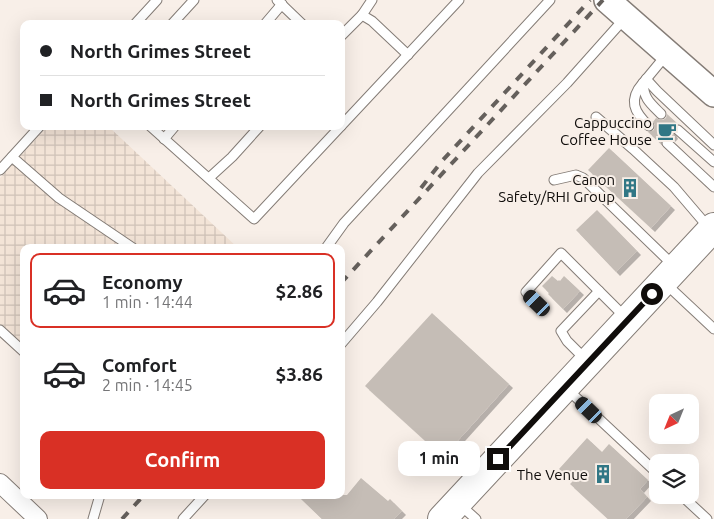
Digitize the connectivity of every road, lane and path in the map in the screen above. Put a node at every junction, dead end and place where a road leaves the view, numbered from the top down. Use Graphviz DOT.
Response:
graph roads {
  1 [pos="157,0"];
  2 [pos="194,0"];
  3 [pos="372,0"];
  4 [pos="550,0"];
  5 [pos="456,1"];
  6 [pos="279,2"];
  7 [pos="617,6"];
  8 [pos="362,15"];
  9 [pos="139,20"];
  10 [pos="176,20"];
  11 [pos="268,20"];
  12 [pos="298,20"];
  13 [pos="345,32"];
  14 [pos="408,54"];
  15 [pos="667,54"];
  16 [pos="645,81"];
  17 [pos="714,94"];
  18 [pos="661,114"];
  19 [pos="596,118"];
  20 [pos="345,122"];
  21 [pos="649,126"];
  22 [pos="36,130"];
  23 [pos="154,130"];
  24 [pos="172,130"];
  25 [pos="256,130"];
  26 [pos="337,130"];
  27 [pos="678,130"];
  28 [pos="164,139"];
  29 [pos="667,143"];
  30 [pos="714,144"];
  31 [pos="12,157"];
  32 [pos="714,162"];
  33 [pos="0,170"];
  34 [pos="209,178"];
  35 [pos="554,180"];
  36 [pos="714,187"];
  37 [pos="712,229"];
  38 [pos="127,244"];
  39 [pos="329,244"];
  40 [pos="670,274"];
  41 [pos="599,291"];
  42 [pos="537,303"];
  43 [pos="628,320"];
  44 [pos="714,329"];
  45 [pos="0,330"];
  46 [pos="345,339"];
  47 [pos="20,348"];
  48 [pos="588,362"];
  49 [pos="565,387"];
  50 [pos="649,466"];
  51 [pos="0,483"];
  52 [pos="20,496"];
  53 [pos="25,499"];
  54 [pos="99,499"];
  55 [pos="201,499"];
  56 [pos="691,504"];
  57 [pos="458,513"];
  58 [pos="38,519"];
  59 [pos="93,519"];
  60 [pos="183,519"];
  61 [pos="707,519"];
  1 -- 9 [label="lane"];
  2 -- 10 [label="lane"];
  3 -- 8 [label="lane"];
  4 -- 39 [label="lane"];
  5 -- 14 [label="lane"];
  6 -- 11 [label="lane"];
  6 -- 12 [label="lane"];
  7 -- 15 [label="main road"];
  7 -- 46 [label="lane"];
  8 -- 13 [label="lane"];
  8 -- 14 [label="lane"];
  14 -- 20 [label="lane"];
  15 -- 16 [label="lane"];
  15 -- 17 [label="main road"];
  16 -- 18 [label="lane"];
  16 -- 21 [label="lane"];
  16 -- 30 [label="lane"];
  19 -- 37 [label="lane"];
  22 -- 31 [label="lane"];
  23 -- 28 [label="lane"];
  24 -- 28 [label="lane"];
  25 -- 34 [label="lane"];
  26 -- 34 [label="lane"];
  27 -- 32 [label="lane"];
  28 -- 34 [label="lane"];
  29 -- 36 [label="lane"];
  31 -- 33 [label="lane"];
  31 -- 38 [label="lane"];
  35 -- 40 [label="lane"];
  37 -- 40 [label="main road"];
  40 -- 43 [label="main road"];
  40 -- 44 [label="lane"];
  41 -- 42 [label="lane"];
  41 -- 43 [label="lane"];
  41 -- 48 [label="lane"];
  43 -- 48 [label="main road"];
  45 -- 47 [label="lane"];
  48 -- 49 [label="main road"];
  49 -- 50 [label="lane"];
  49 -- 57 [label="main road"];
  51 -- 52 [label="street"];
  53 -- 58 [label="street"];
  54 -- 59 [label="lane"];
  55 -- 60 [label="lane"];
  56 -- 61 [label="lane"];
}
